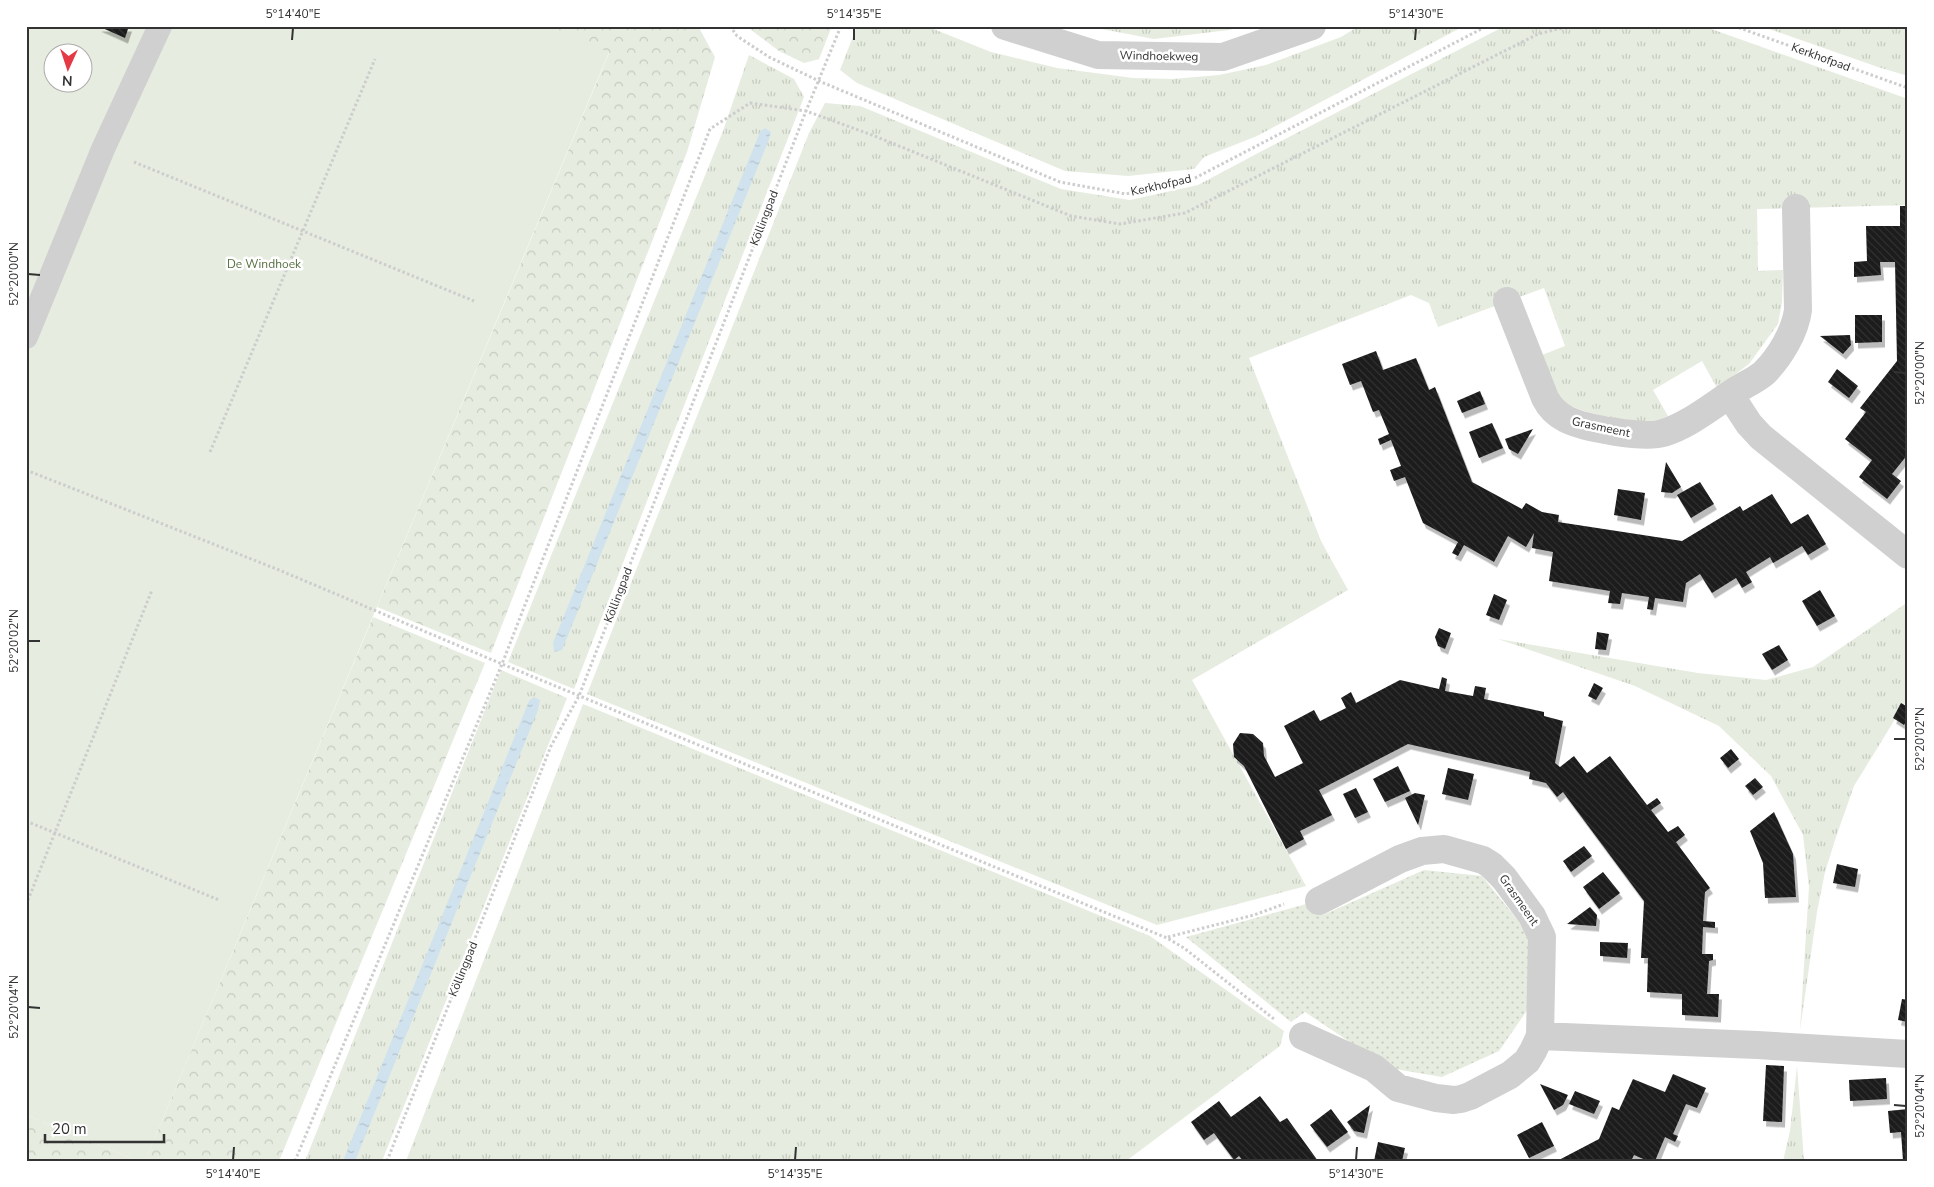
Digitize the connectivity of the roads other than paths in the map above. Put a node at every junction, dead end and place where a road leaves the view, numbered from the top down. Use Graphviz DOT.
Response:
graph roads {
  1 [pos="160,26"];
  2 [pos="1005,26"];
  3 [pos="1312,26"];
  4 [pos="1796,208"];
  5 [pos="1507,301"];
  6 [pos="26,336"];
  7 [pos="1730,395"];
  8 [pos="1908,555"];
  9 [pos="1319,901"];
  10 [pos="1302,1036"];
  11 [pos="1540,1036"];
  12 [pos="1908,1054"];
  1 -- 6 [label="lane"];
  2 -- 3 [label="street, Windhoekweg"];
  4 -- 7 [label="street, Grasmeent"];
  5 -- 7 [label="street, Grasmeent"];
  7 -- 8 [label="street"];
  9 -- 11 [label="street, Grasmeent"];
  10 -- 11 [label="street, Grasmeent"];
  11 -- 12 [label="street"];
}
